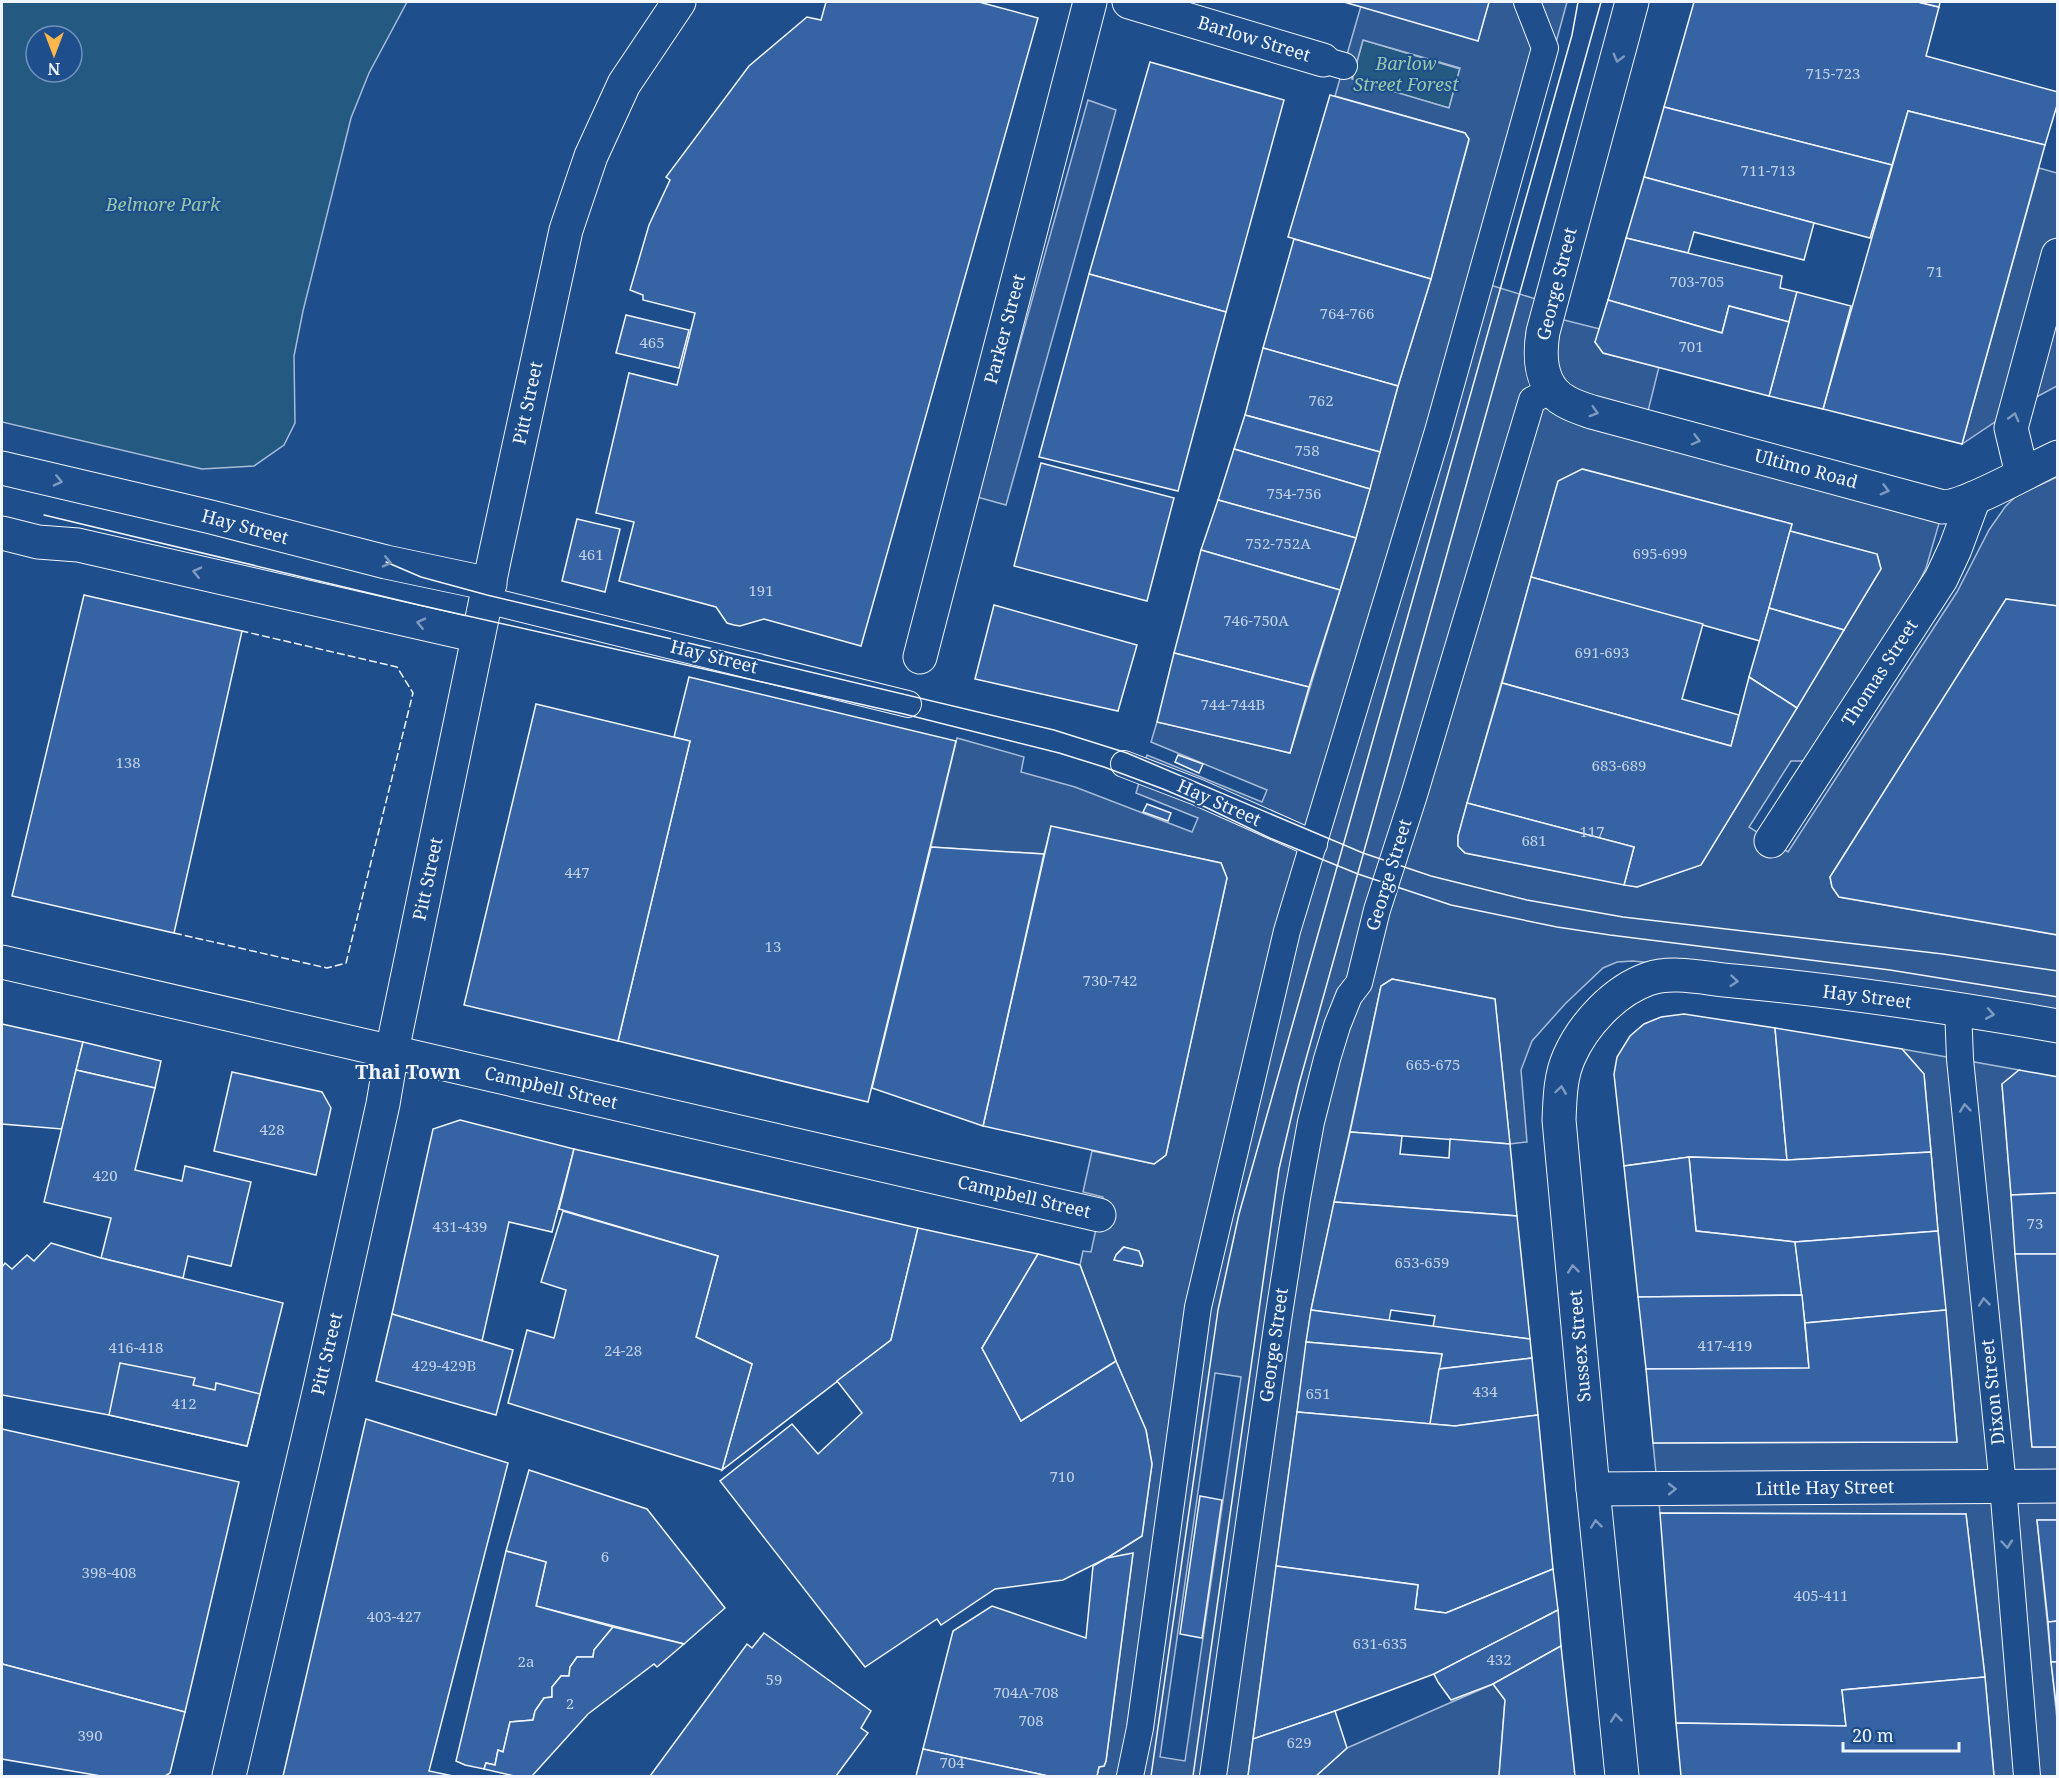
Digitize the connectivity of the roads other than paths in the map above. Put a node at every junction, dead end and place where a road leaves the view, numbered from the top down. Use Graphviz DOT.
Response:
graph roads {
  1 [pos="679,2"];
  2 [pos="1090,2"];
  3 [pos="1129,2"];
  4 [pos="1527,2"];
  5 [pos="1632,2"];
  6 [pos="1334,63"];
  7 [pos="2058,255"];
  8 [pos="1552,390"];
  9 [pos="2058,456"];
  10 [pos="2,468"];
  11 [pos="2022,474"];
  12 [pos="1974,498"];
  13 [pos="2,533"];
  14 [pos="488,592"];
  15 [pos="478,636"];
  16 [pos="920,657"];
  17 [pos="908,704"];
  18 [pos="1124,764"];
  19 [pos="1771,841"];
  20 [pos="1314,844"];
  21 [pos="2,962"];
  22 [pos="1676,976"];
  23 [pos="1958,1008"];
  24 [pos="2058,1026"];
  25 [pos="392,1051"];
  26 [pos="1099,1215"];
  27 [pos="2002,1486"];
  28 [pos="2058,1486"];
  29 [pos="1593,1489"];
  30 [pos="229,1776"];
  31 [pos="1130,1776"];
  32 [pos="1213,1776"];
  33 [pos="1622,1776"];
  34 [pos="2026,1776"];
  1 -- 14 [label="street, Pitt Street"];
  2 -- 16 [label="street, Parker Street"];
  3 -- 6 [label="street, Barlow Street"];
  4 -- 20 [label="street"];
  5 -- 8 [label="street, George Street, one-way"];
  11 -- 7 [label="street, one-way"];
  8 -- 12 [label="street, Ultimo Road, one-way"];
  8 -- 32 [label="street, George Street"];
  9 -- 11 [label="street, Ultimo Road"];
  10 -- 14 [label="street, Hay Street, one-way"];
  11 -- 12 [label="street, Ultimo Road"];
  12 -- 19 [label="street, Thomas Street"];
  15 -- 13 [label="street, one-way"];
  14 -- 15 [label="street, Pitt Street"];
  14 -- 17 [label="street, Hay Street"];
  15 -- 25 [label="street, Pitt Street"];
  18 -- 20 [label="street, Hay Street"];
  20 -- 31 [label="street"];
  21 -- 25 [label="street, Campbell Street"];
  22 -- 23 [label="street, Hay Street, one-way"];
  29 -- 22 [label="street, Sussex Street, one-way"];
  23 -- 24 [label="street, Hay Street, one-way"];
  27 -- 23 [label="street, Dixon Street, one-way"];
  25 -- 26 [label="street, Campbell Street"];
  25 -- 30 [label="street, Pitt Street"];
  27 -- 28 [label="street, Little Hay Street"];
  29 -- 27 [label="street, Little Hay Street, one-way"];
  27 -- 34 [label="street, Dixon Street, one-way"];
  33 -- 29 [label="street, Sussex Street, one-way"];
}
